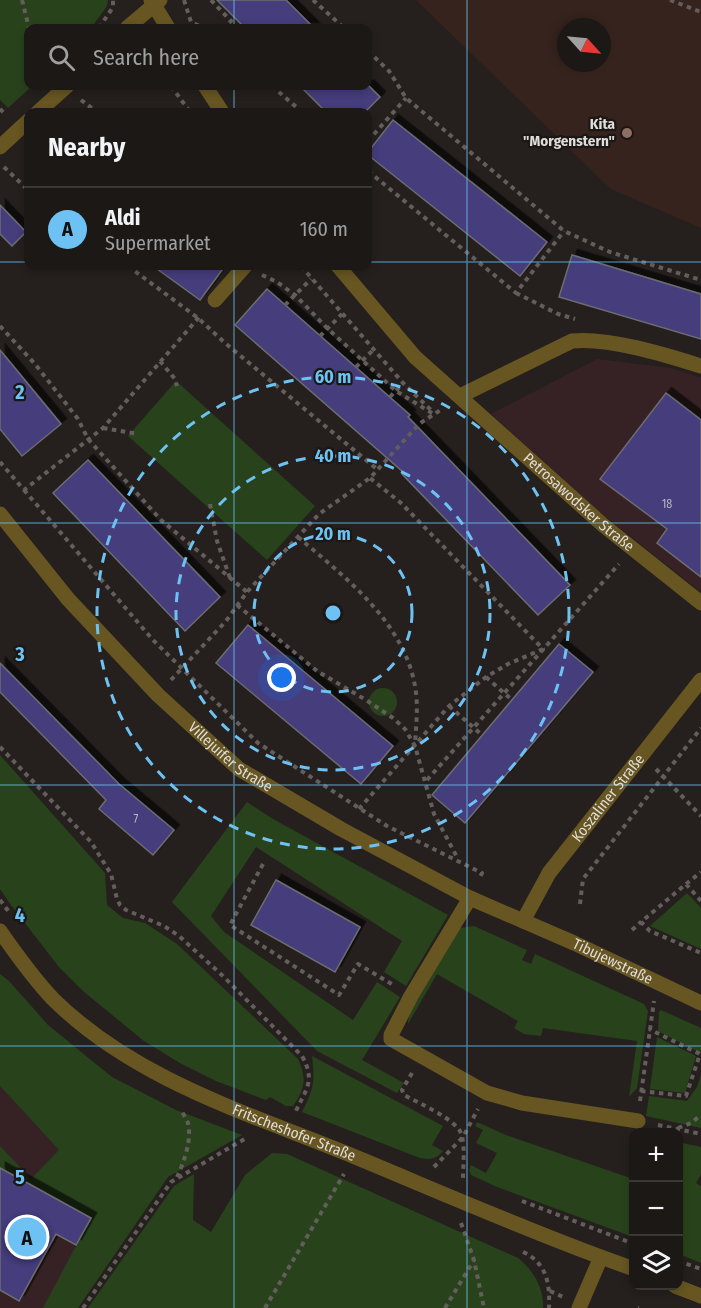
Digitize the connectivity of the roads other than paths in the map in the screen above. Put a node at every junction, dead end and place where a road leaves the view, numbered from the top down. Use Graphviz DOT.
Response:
graph roads {
  1 [pos="155,2"];
  2 [pos="131,24"];
  3 [pos="166,24"];
  4 [pos="63,90"];
  5 [pos="208,90"];
  6 [pos="42,108"];
  7 [pos="219,108"];
  8 [pos="24,125"];
  9 [pos="0,147"];
  10 [pos="241,270"];
  11 [pos="341,270"];
  12 [pos="215,300"];
  13 [pos="701,366"];
  14 [pos="460,396"];
  15 [pos="0,513"];
  16 [pos="701,603"];
  17 [pos="701,680"];
  18 [pos="470,898"];
  19 [pos="523,921"];
  20 [pos="0,931"];
  21 [pos="701,1003"];
  22 [pos="638,1121"];
  23 [pos="601,1257"];
  24 [pos="629,1268"];
  25 [pos="683,1289"];
  26 [pos="701,1296"];
  27 [pos="579,1308"];
  1 -- 2 [label="street"];
  1 -- 3 [label="street"];
  4 -- 6 [label="street"];
  5 -- 7 [label="street"];
  8 -- 9 [label="street"];
  10 -- 12 [label="street"];
  11 -- 14 [label="street, Petrosawodsker Straße"];
  13 -- 14 [label="street"];
  14 -- 16 [label="street, Petrosawodsker Straße"];
  15 -- 18 [label="street, Villejuifer Straße"];
  17 -- 19 [label="street, Koszaliner Straße"];
  18 -- 19 [label="street, Villejuifer Straße"];
  18 -- 22 [label="street"];
  19 -- 21 [label="street, Tibujewstraße"];
  20 -- 23 [label="street, Fritscheshofer Straße"];
  23 -- 24 [label="street, Fritscheshofer Straße"];
  23 -- 27 [label="street"];
  25 -- 26 [label="street"];
}
